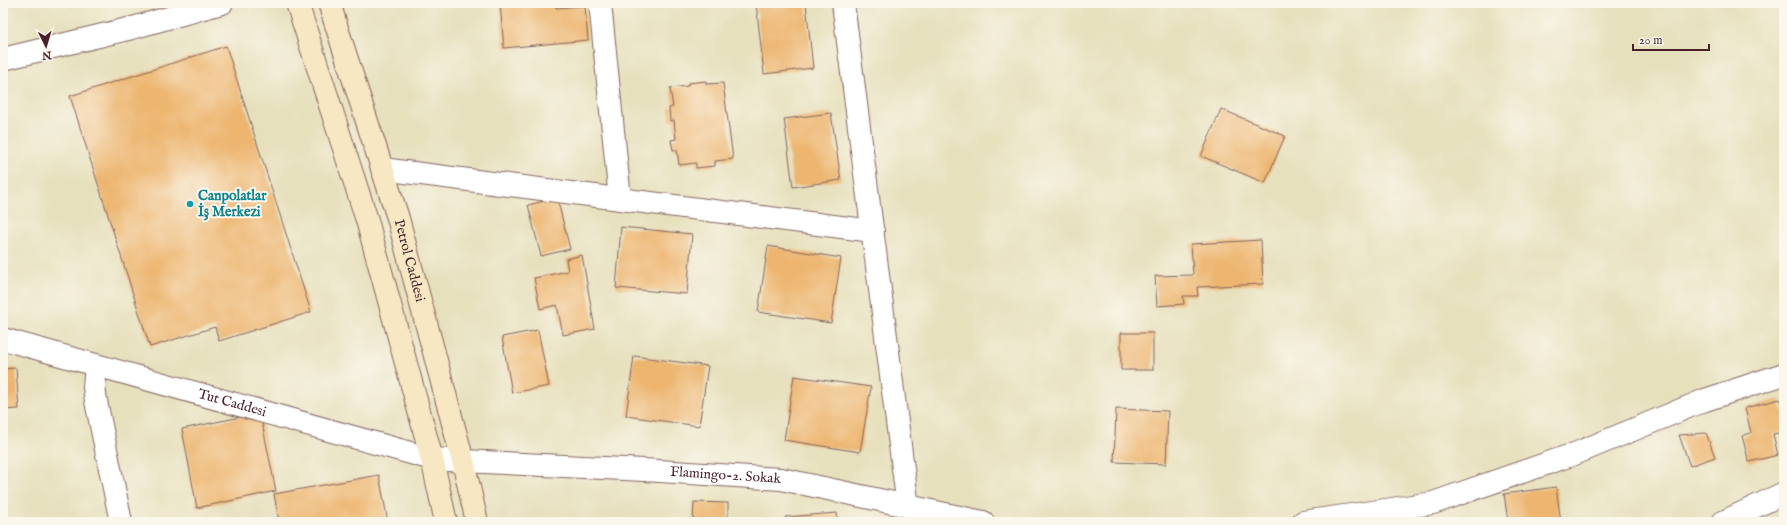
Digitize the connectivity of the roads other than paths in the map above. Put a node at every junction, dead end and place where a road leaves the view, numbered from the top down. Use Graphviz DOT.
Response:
graph roads {
  1 [pos="222,3"];
  2 [pos="297,3"];
  3 [pos="329,3"];
  4 [pos="600,3"];
  5 [pos="842,3"];
  6 [pos="3,59"];
  7 [pos="382,169"];
  8 [pos="620,199"];
  9 [pos="873,231"];
  10 [pos="3,339"];
  11 [pos="96,365"];
  12 [pos="1784,374"];
  13 [pos="432,459"];
  14 [pos="464,462"];
  15 [pos="1784,493"];
  16 [pos="909,514"];
  17 [pos="121,522"];
  18 [pos="446,522"];
  19 [pos="477,522"];
  20 [pos="983,522"];
  21 [pos="1303,522"];
  22 [pos="1722,522"];
  1 -- 6 [label="street"];
  2 -- 13 [label="main road"];
  3 -- 7 [label="main road, Petrol Caddesi"];
  4 -- 8 [label="street"];
  5 -- 9 [label="street"];
  7 -- 8 [label="street"];
  7 -- 14 [label="main road, Petrol Caddesi"];
  8 -- 9 [label="street"];
  9 -- 16 [label="street"];
  10 -- 11 [label="street, Tut Caddesi"];
  11 -- 13 [label="street, Tut Caddesi"];
  11 -- 17 [label="street"];
  12 -- 21 [label="street"];
  13 -- 14 [label="street, Tut Caddesi"];
  13 -- 18 [label="main road"];
  14 -- 16 [label="street, Flamingo-2. Sokak"];
  14 -- 19 [label="main road, Petrol Caddesi"];
  15 -- 22 [label="street"];
  16 -- 20 [label="street, Flamingo-2. Sokak"];
}
